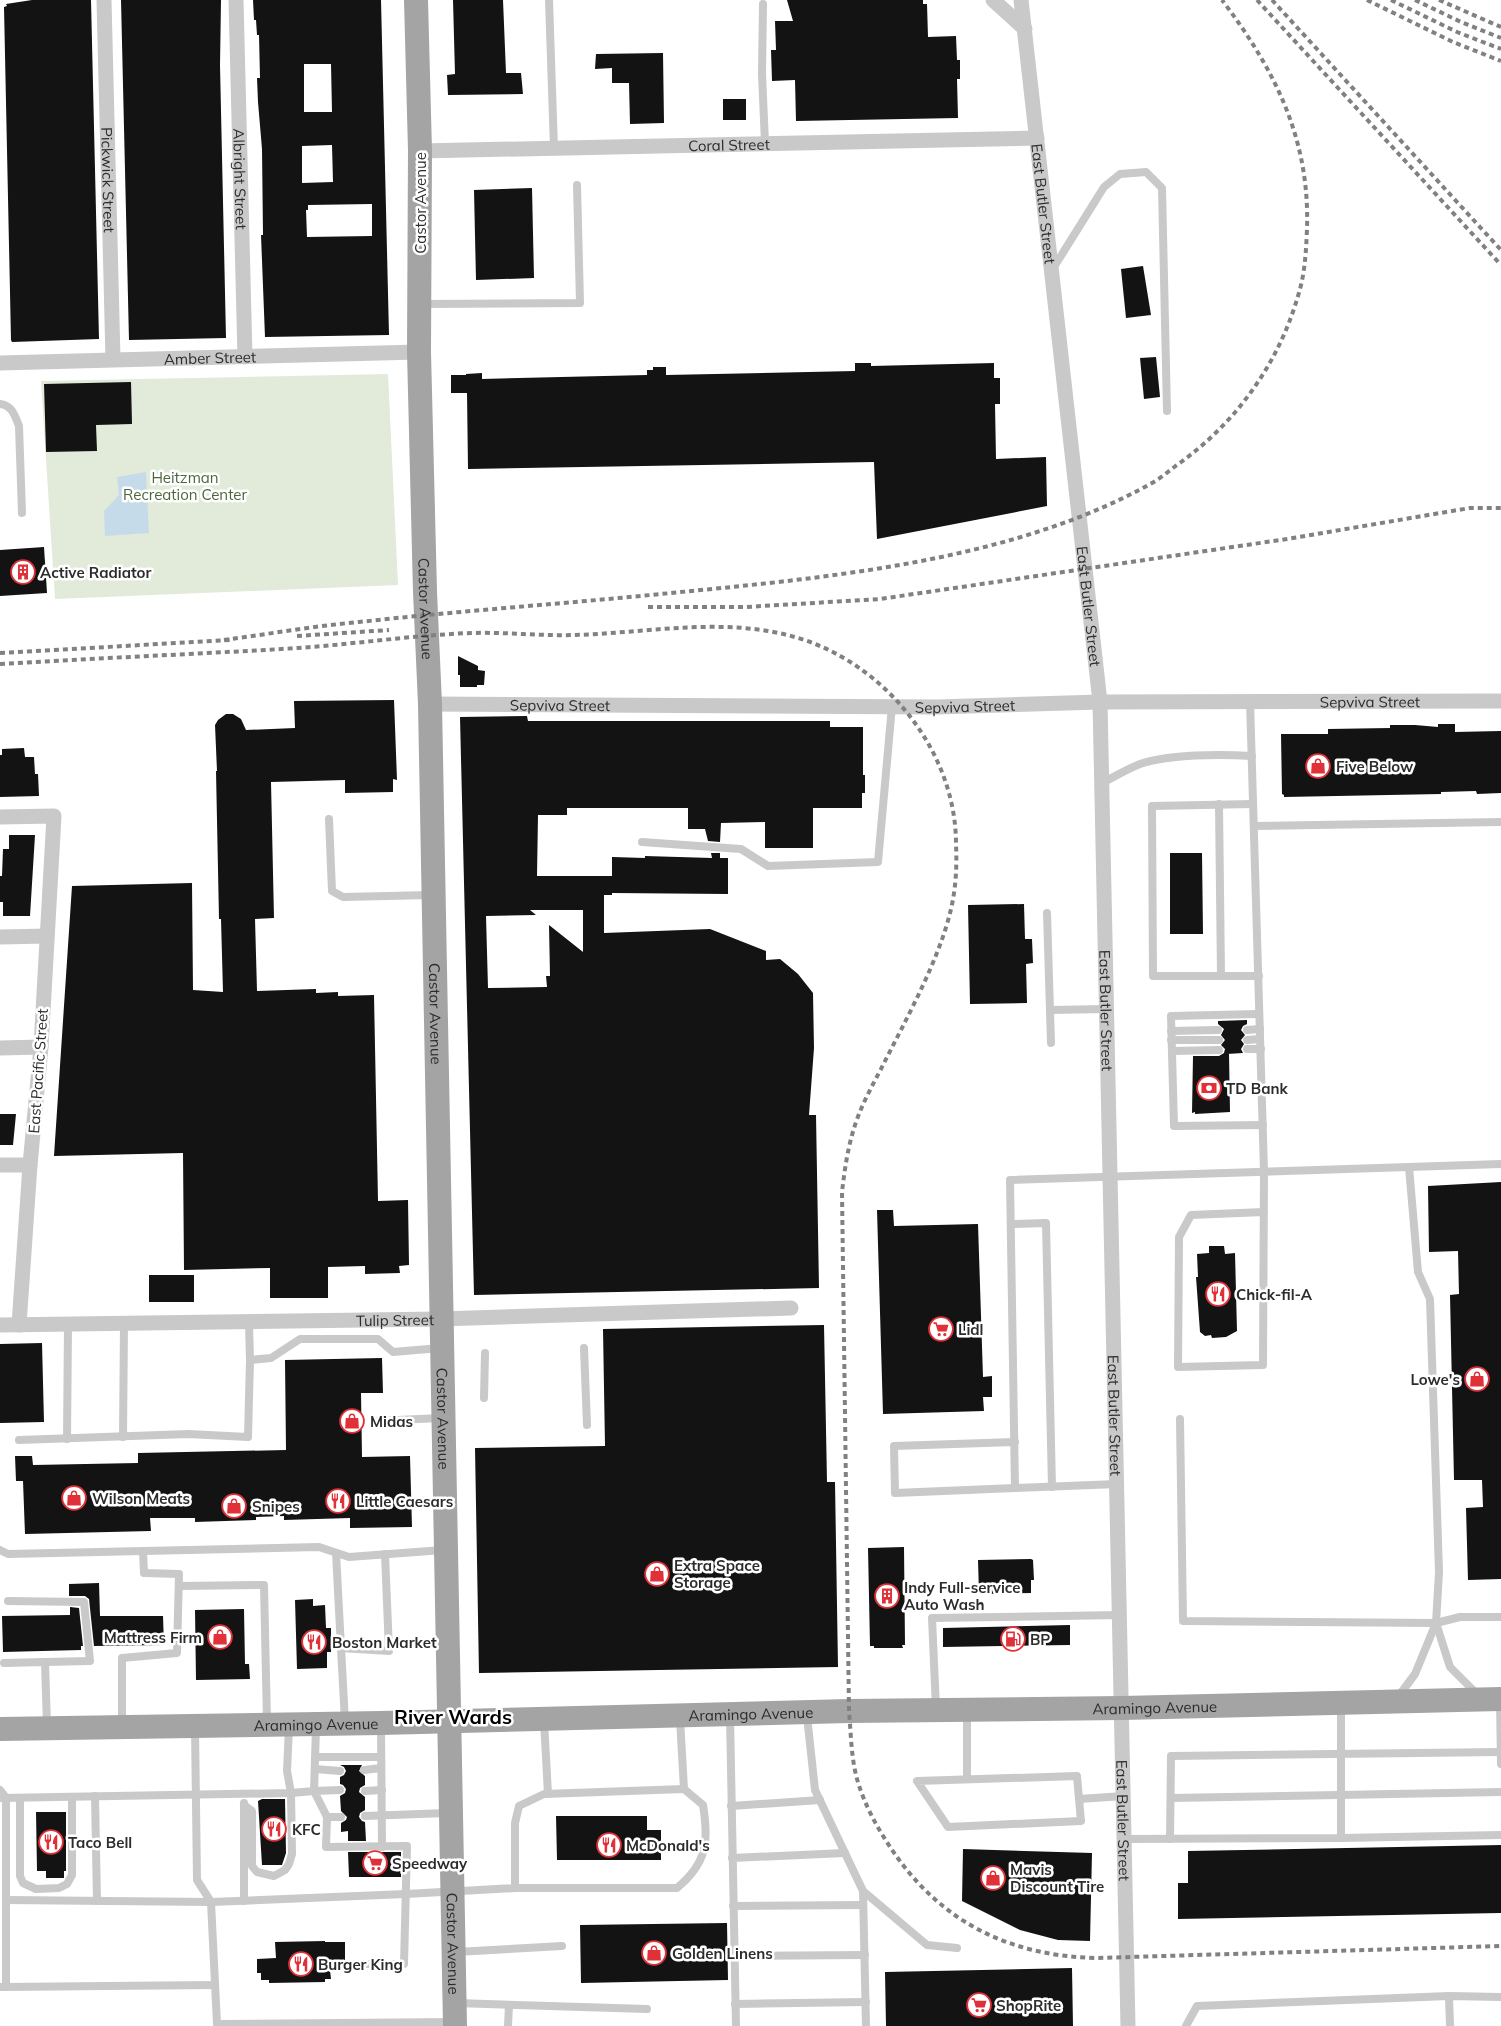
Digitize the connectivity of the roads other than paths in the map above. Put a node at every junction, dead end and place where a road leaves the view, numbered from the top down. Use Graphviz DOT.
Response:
graph roads {
  1 [pos="104,0"];
  2 [pos="236,0"];
  3 [pos="416,0"];
  4 [pos="549,0"];
  5 [pos="993,0"];
  6 [pos="1021,0"];
  7 [pos="763,4"];
  8 [pos="1025,29"];
  9 [pos="1037,138"];
  10 [pos="765,143"];
  11 [pos="554,148"];
  12 [pos="420,151"];
  13 [pos="577,185"];
  14 [pos="1052,270"];
  15 [pos="419,304"];
  16 [pos="419,352"];
  17 [pos="245,357"];
  18 [pos="113,359"];
  19 [pos="0,363"];
  20 [pos="0,404"];
  21 [pos="1167,411"];
  22 [pos="22,513"];
  23 [pos="1501,700"];
  24 [pos="1250,701"];
  25 [pos="1100,702"];
  26 [pos="430,704"];
  27 [pos="892,706"];
  28 [pos="1252,756"];
  29 [pos="1102,783"];
  30 [pos="1218,804"];
  31 [pos="1253,804"];
  32 [pos="0,817"];
  33 [pos="329,819"];
  34 [pos="1501,822"];
  35 [pos="1254,826"];
  36 [pos="642,842"];
  37 [pos="433,895"];
  38 [pos="1047,913"];
  39 [pos="47,936"];
  40 [pos="0,937"];
  41 [pos="1221,976"];
  42 [pos="1259,976"];
  43 [pos="1106,1009"];
  44 [pos="1050,1010"];
  45 [pos="1258,1014"];
  46 [pos="1260,1029"];
  47 [pos="1218,1030"];
  48 [pos="1247,1030"];
  49 [pos="1171,1031"];
  50 [pos="1260,1039"];
  51 [pos="1172,1040"];
  52 [pos="1218,1040"];
  53 [pos="1247,1040"];
  54 [pos="1051,1043"];
  55 [pos="41,1047"];
  56 [pos="0,1048"];
  57 [pos="1247,1049"];
  58 [pos="1261,1049"];
  59 [pos="1219,1050"];
  60 [pos="1172,1052"];
  61 [pos="1263,1125"];
  62 [pos="1501,1164"];
  63 [pos="0,1165"];
  64 [pos="30,1165"];
  65 [pos="1409,1167"];
  66 [pos="1264,1171"];
  67 [pos="1110,1175"];
  68 [pos="1264,1212"];
  69 [pos="1012,1224"];
  70 [pos="791,1308"];
  71 [pos="440,1319"];
  72 [pos="124,1323"];
  73 [pos="249,1323"];
  74 [pos="68,1324"];
  75 [pos="0,1325"];
  76 [pos="19,1325"];
  77 [pos="441,1348"];
  78 [pos="584,1348"];
  79 [pos="485,1353"];
  80 [pos="250,1360"];
  81 [pos="484,1398"];
  82 [pos="442,1418"];
  83 [pos="1180,1419"];
  84 [pos="376,1421"];
  85 [pos="587,1425"];
  86 [pos="124,1437"];
  87 [pos="67,1439"];
  88 [pos="18,1440"];
  89 [pos="1015,1442"];
  90 [pos="1117,1484"];
  91 [pos="1052,1487"];
  92 [pos="1015,1488"];
  93 [pos="446,1549"];
  94 [pos="0,1550"];
  95 [pos="143,1551"];
  96 [pos="336,1553"];
  97 [pos="385,1554"];
  98 [pos="179,1586"];
  99 [pos="8,1601"];
  100 [pos="1120,1614"];
  101 [pos="1501,1617"];
  102 [pos="1436,1623"];
  103 [pos="341,1648"];
  104 [pos="45,1662"];
  105 [pos="4,1663"];
  106 [pos="1495,1700"];
  107 [pos="1394,1702"];
  108 [pos="1341,1703"];
  109 [pos="966,1708"];
  110 [pos="1122,1708"];
  111 [pos="936,1709"];
  112 [pos="807,1711"];
  113 [pos="730,1714"];
  114 [pos="680,1715"];
  115 [pos="544,1718"];
  116 [pos="450,1720"];
  117 [pos="345,1722"];
  118 [pos="316,1723"];
  119 [pos="381,1723"];
  120 [pos="278,1724"];
  121 [pos="195,1726"];
  122 [pos="122,1727"];
  123 [pos="47,1728"];
  124 [pos="0,1729"];
  125 [pos="1501,1752"];
  126 [pos="1341,1753"];
  127 [pos="315,1757"];
  128 [pos="380,1757"];
  129 [pos="1501,1764"];
  130 [pos="381,1768"];
  131 [pos="315,1769"];
  132 [pos="364,1770"];
  133 [pos="340,1771"];
  134 [pos="967,1779"];
  135 [pos="684,1789"];
  136 [pos="0,1790"];
  137 [pos="340,1790"];
  138 [pos="365,1790"];
  139 [pos="382,1790"];
  140 [pos="314,1791"];
  141 [pos="1501,1792"];
  142 [pos="244,1793"];
  143 [pos="292,1793"];
  144 [pos="196,1794"];
  145 [pos="548,1794"];
  146 [pos="1341,1795"];
  147 [pos="95,1796"];
  148 [pos="1124,1796"];
  149 [pos="72,1797"];
  150 [pos="3,1798"];
  151 [pos="20,1798"];
  152 [pos="1171,1798"];
  153 [pos="1079,1799"];
  154 [pos="820,1800"];
  155 [pos="244,1805"];
  156 [pos="731,1806"];
  157 [pos="452,1813"];
  158 [pos="383,1815"];
  159 [pos="327,1816"];
  160 [pos="365,1816"];
  161 [pos="342,1817"];
  162 [pos="1501,1835"];
  163 [pos="1341,1838"];
  164 [pos="1125,1839"];
  165 [pos="1170,1839"];
  166 [pos="382,1847"];
  167 [pos="845,1853"];
  168 [pos="732,1858"];
  169 [pos="515,1888"];
  170 [pos="452,1890"];
  171 [pos="863,1891"];
  172 [pos="406,1894"];
  173 [pos="6,1900"];
  174 [pos="244,1900"];
  175 [pos="97,1901"];
  176 [pos="211,1902"];
  177 [pos="863,1905"];
  178 [pos="733,1906"];
  179 [pos="562,1946"];
  180 [pos="957,1948"];
  181 [pos="453,1952"];
  182 [pos="865,1955"];
  183 [pos="734,1956"];
  184 [pos="349,1964"];
  185 [pos="215,1985"];
  186 [pos="3,1987"];
  187 [pos="1449,1996"];
  188 [pos="1501,1997"];
  189 [pos="866,2002"];
  190 [pos="735,2004"];
  191 [pos="509,2005"];
  192 [pos="647,2009"];
  193 [pos="455,2017"];
  194 [pos="508,2026"];
  195 [pos="736,2026"];
  196 [pos="866,2026"];
  197 [pos="1128,2026"];
  198 [pos="1186,2026"];
  199 [pos="1450,2026"];
  1 -- 18 [label="street, Pickwick Street"];
  2 -- 17 [label="street, Albright Street"];
  3 -- 12 [label="main road, Castor Avenue"];
  4 -- 11 [label="lane"];
  5 -- 8 [label="street"];
  6 -- 8 [label="street, East Butler Street"];
  7 -- 10 [label="lane"];
  8 -- 9 [label="street, East Butler Street"];
  9 -- 10 [label="street, Coral Street"];
  9 -- 14 [label="street, East Butler Street"];
  10 -- 11 [label="street, Coral Street"];
  11 -- 12 [label="street, Coral Street"];
  12 -- 15 [label="main road, Castor Avenue"];
  13 -- 15 [label="lane"];
  14 -- 21 [label="lane"];
  14 -- 25 [label="street, East Butler Street"];
  15 -- 16 [label="main road, Castor Avenue"];
  16 -- 17 [label="street, Amber Street"];
  16 -- 26 [label="main road, Castor Avenue"];
  17 -- 18 [label="street, Amber Street"];
  18 -- 19 [label="street, Amber Street"];
  20 -- 22 [label="lane"];
  23 -- 24 [label="street, Sepviva Street"];
  24 -- 25 [label="street, Sepviva Street"];
  24 -- 28 [label="lane"];
  25 -- 27 [label="street, Sepviva Street"];
  25 -- 29 [label="street, East Butler Street"];
  26 -- 27 [label="street, Sepviva Street"];
  26 -- 37 [label="main road, Castor Avenue"];
  27 -- 36 [label="lane"];
  28 -- 29 [label="lane"];
  28 -- 31 [label="lane"];
  29 -- 43 [label="street, East Butler Street"];
  30 -- 31 [label="lane"];
  30 -- 41 [label="lane"];
  30 -- 41 [label="lane"];
  31 -- 35 [label="lane"];
  32 -- 39 [label="street, East Pacific Street"];
  33 -- 37 [label="lane"];
  34 -- 35 [label="lane"];
  35 -- 42 [label="lane"];
  37 -- 71 [label="main road, Castor Avenue"];
  38 -- 44 [label="lane"];
  39 -- 40 [label="street"];
  39 -- 55 [label="street, East Pacific Street"];
  41 -- 42 [label="lane"];
  42 -- 45 [label="lane"];
  43 -- 44 [label="lane"];
  43 -- 67 [label="street, East Butler Street"];
  44 -- 54 [label="lane"];
  45 -- 46 [label="lane"];
  45 -- 49 [label="lane"];
  46 -- 48 [label="lane"];
  46 -- 50 [label="lane"];
  47 -- 49 [label="lane"];
  49 -- 51 [label="lane"];
  50 -- 53 [label="lane"];
  50 -- 58 [label="lane"];
  51 -- 52 [label="lane"];
  51 -- 60 [label="lane"];
  55 -- 56 [label="street"];
  55 -- 64 [label="street, East Pacific Street"];
  57 -- 58 [label="lane"];
  58 -- 61 [label="lane"];
  59 -- 60 [label="lane"];
  60 -- 61 [label="lane"];
  61 -- 66 [label="lane"];
  62 -- 65 [label="lane"];
  63 -- 64 [label="street"];
  64 -- 76 [label="street, East Pacific Street"];
  65 -- 66 [label="lane"];
  65 -- 102 [label="lane"];
  66 -- 67 [label="lane"];
  66 -- 68 [label="lane"];
  67 -- 69 [label="lane"];
  67 -- 90 [label="street, East Butler Street"];
  68 -- 68 [label="lane"];
  69 -- 89 [label="lane"];
  69 -- 91 [label="lane"];
  70 -- 71 [label="street, Tulip Street"];
  71 -- 73 [label="street, Tulip Street"];
  71 -- 77 [label="main road, Castor Avenue"];
  72 -- 73 [label="street, Tulip Street"];
  72 -- 74 [label="street, Tulip Street"];
  72 -- 86 [label="lane"];
  73 -- 80 [label="lane"];
  74 -- 76 [label="street, Tulip Street"];
  74 -- 87 [label="lane"];
  75 -- 76 [label="street, Tulip Street"];
  77 -- 80 [label="lane"];
  77 -- 82 [label="main road, Castor Avenue"];
  78 -- 85 [label="lane"];
  79 -- 81 [label="lane"];
  80 -- 86 [label="lane"];
  82 -- 84 [label="lane"];
  82 -- 93 [label="main road, Castor Avenue"];
  83 -- 102 [label="lane"];
  86 -- 87 [label="lane"];
  87 -- 88 [label="lane"];
  89 -- 92 [label="lane"];
  89 -- 92 [label="lane"];
  90 -- 91 [label="lane"];
  90 -- 100 [label="street, East Butler Street"];
  91 -- 92 [label="lane"];
  93 -- 97 [label="lane"];
  93 -- 116 [label="main road, Castor Avenue"];
  94 -- 95 [label="lane"];
  95 -- 96 [label="lane"];
  95 -- 98 [label="lane"];
  96 -- 97 [label="lane"];
  96 -- 103 [label="lane"];
  97 -- 103 [label="lane"];
  98 -- 120 [label="lane"];
  98 -- 122 [label="lane"];
  99 -- 104 [label="lane"];
  100 -- 110 [label="street, East Butler Street"];
  100 -- 111 [label="lane"];
  101 -- 102 [label="lane"];
  102 -- 106 [label="lane"];
  102 -- 107 [label="lane"];
  103 -- 117 [label="lane"];
  104 -- 105 [label="lane"];
  104 -- 123 [label="lane"];
  106 -- 107 [label="main road, Aramingo Avenue"];
  106 -- 125 [label="lane"];
  107 -- 108 [label="main road, Aramingo Avenue"];
  108 -- 110 [label="main road, Aramingo Avenue"];
  108 -- 126 [label="lane"];
  109 -- 110 [label="main road, Aramingo Avenue"];
  109 -- 111 [label="main road, Aramingo Avenue"];
  109 -- 134 [label="lane"];
  110 -- 148 [label="street, East Butler Street"];
  111 -- 112 [label="main road, Aramingo Avenue"];
  112 -- 113 [label="main road, Aramingo Avenue"];
  112 -- 154 [label="lane"];
  113 -- 114 [label="main road, Aramingo Avenue"];
  113 -- 156 [label="lane"];
  114 -- 115 [label="main road, Aramingo Avenue"];
  114 -- 135 [label="lane"];
  115 -- 116 [label="main road, Aramingo Avenue"];
  115 -- 145 [label="lane"];
  116 -- 119 [label="main road, Aramingo Avenue"];
  116 -- 157 [label="main road, Castor Avenue"];
  117 -- 118 [label="main road, Aramingo Avenue"];
  117 -- 119 [label="main road, Aramingo Avenue"];
  118 -- 120 [label="main road, Aramingo Avenue"];
  118 -- 127 [label="lane"];
  119 -- 128 [label="lane"];
  120 -- 121 [label="main road, Aramingo Avenue"];
  120 -- 143 [label="lane"];
  121 -- 122 [label="main road, Aramingo Avenue"];
  121 -- 144 [label="lane"];
  122 -- 123 [label="main road, Aramingo Avenue"];
  123 -- 124 [label="main road, Aramingo Avenue"];
  125 -- 126 [label="lane"];
  125 -- 129 [label="lane"];
  126 -- 146 [label="lane"];
  126 -- 152 [label="lane"];
  127 -- 128 [label="lane"];
  127 -- 131 [label="lane"];
  128 -- 130 [label="lane"];
  130 -- 132 [label="lane"];
  130 -- 139 [label="lane"];
  131 -- 133 [label="lane"];
  131 -- 140 [label="lane"];
  134 -- 153 [label="lane"];
  134 -- 153 [label="lane"];
  135 -- 145 [label="lane"];
  135 -- 169 [label="lane"];
  136 -- 150 [label="lane"];
  137 -- 140 [label="lane"];
  138 -- 139 [label="lane"];
  139 -- 158 [label="lane"];
  140 -- 143 [label="lane"];
  140 -- 159 [label="lane"];
  141 -- 146 [label="lane"];
  142 -- 143 [label="lane"];
  142 -- 144 [label="lane"];
  142 -- 155 [label="lane"];
  143 -- 155 [label="lane"];
  144 -- 147 [label="lane"];
  144 -- 176 [label="lane"];
  145 -- 169 [label="lane"];
  146 -- 152 [label="lane"];
  146 -- 163 [label="lane"];
  147 -- 149 [label="lane"];
  147 -- 175 [label="lane"];
  148 -- 153 [label="lane"];
  148 -- 164 [label="street, East Butler Street"];
  149 -- 151 [label="lane"];
  149 -- 151 [label="lane"];
  150 -- 151 [label="lane"];
  150 -- 173 [label="lane"];
  152 -- 165 [label="lane"];
  154 -- 156 [label="lane"];
  154 -- 167 [label="lane"];
  155 -- 174 [label="lane"];
  156 -- 168 [label="lane"];
  157 -- 158 [label="lane"];
  157 -- 170 [label="main road, Castor Avenue"];
  158 -- 160 [label="lane"];
  158 -- 166 [label="lane"];
  159 -- 161 [label="lane"];
  159 -- 166 [label="lane"];
  162 -- 163 [label="lane"];
  163 -- 165 [label="lane"];
  164 -- 165 [label="lane"];
  164 -- 197 [label="street, East Butler Street"];
  166 -- 172 [label="lane"];
  167 -- 168 [label="lane"];
  167 -- 171 [label="lane"];
  168 -- 178 [label="lane"];
  169 -- 170 [label="lane"];
  170 -- 172 [label="lane"];
  170 -- 181 [label="main road, Castor Avenue"];
  171 -- 177 [label="lane"];
  171 -- 180 [label="lane"];
  172 -- 174 [label="lane"];
  172 -- 184 [label="lane"];
  173 -- 175 [label="lane"];
  173 -- 186 [label="lane"];
  174 -- 176 [label="lane"];
  175 -- 176 [label="lane"];
  176 -- 185 [label="lane"];
  177 -- 178 [label="lane"];
  177 -- 182 [label="lane"];
  178 -- 183 [label="lane"];
  179 -- 181 [label="lane"];
  181 -- 193 [label="main road, Castor Avenue"];
  182 -- 183 [label="lane"];
  182 -- 189 [label="lane"];
  183 -- 190 [label="lane"];
  185 -- 186 [label="lane"];
  185 -- 193 [label="lane"];
  187 -- 188 [label="lane"];
  187 -- 198 [label="lane"];
  187 -- 199 [label="lane"];
  189 -- 190 [label="lane"];
  189 -- 196 [label="lane"];
  190 -- 195 [label="lane"];
  191 -- 192 [label="lane"];
  191 -- 193 [label="lane"];
  191 -- 194 [label="lane"];
}
